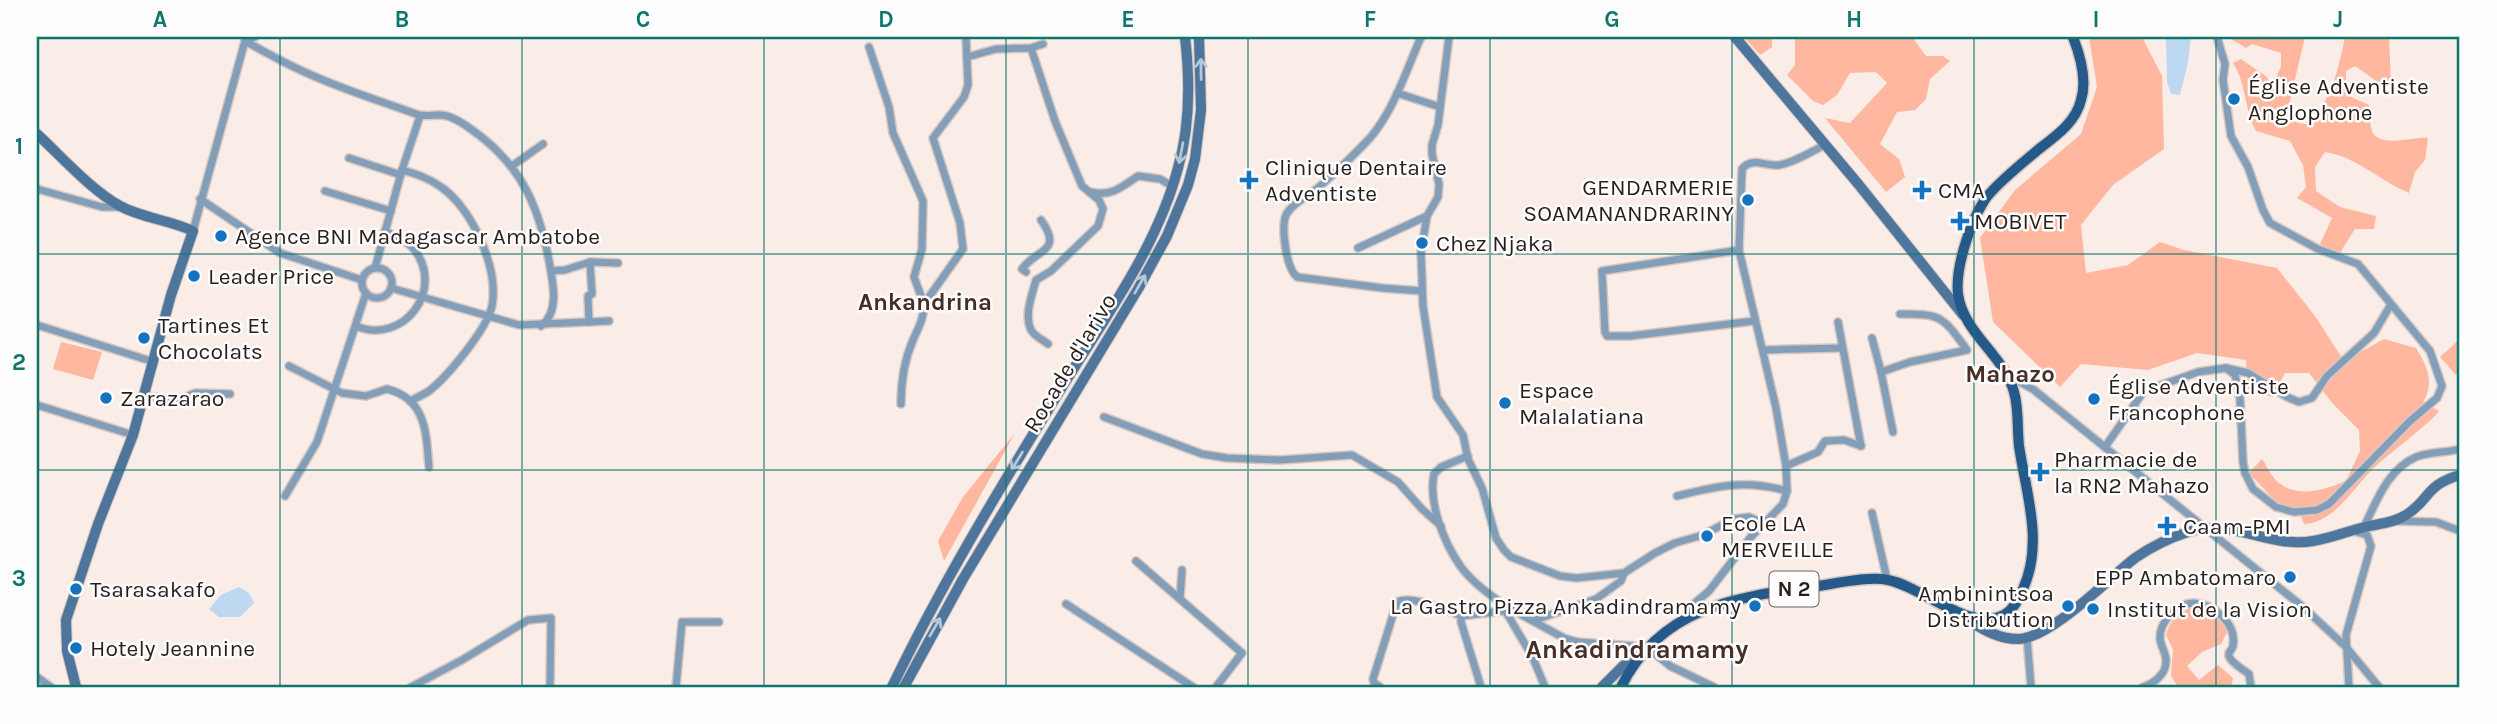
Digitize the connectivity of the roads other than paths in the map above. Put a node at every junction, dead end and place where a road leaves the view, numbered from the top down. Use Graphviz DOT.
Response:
graph roads {
  1 [pos="255,37"];
  2 [pos="966,37"];
  3 [pos="1185,37"];
  4 [pos="1199,37"];
  5 [pos="1421,37"];
  6 [pos="1449,37"];
  7 [pos="1735,37"];
  8 [pos="2073,37"];
  9 [pos="2217,37"];
  10 [pos="245,41"];
  11 [pos="1043,44"];
  12 [pos="869,47"];
  13 [pos="1031,48"];
  14 [pos="967,57"];
  15 [pos="1397,93"];
  16 [pos="1440,107"];
  17 [pos="420,116"];
  18 [pos="37,134"];
  19 [pos="542,144"];
  20 [pos="1825,145"];
  21 [pos="349,158"];
  22 [pos="512,166"];
  23 [pos="402,173"];
  24 [pos="1172,186"];
  25 [pos="37,189"];
  26 [pos="1087,190"];
  27 [pos="325,191"];
  28 [pos="201,199"];
  29 [pos="121,206"];
  30 [pos="390,211"];
  31 [pos="1427,216"];
  32 [pos="1041,220"];
  33 [pos="192,231"];
  34 [pos="385,231"];
  35 [pos="1358,248"];
  36 [pos="1739,250"];
  37 [pos="590,262"];
  38 [pos="618,262"];
  39 [pos="375,268"];
  40 [pos="551,271"];
  41 [pos="1026,271"];
  42 [pos="362,280"];
  43 [pos="391,288"];
  44 [pos="1422,291"];
  45 [pos="366,293"];
  46 [pos="423,296"];
  47 [pos="925,303"];
  48 [pos="2390,306"];
  49 [pos="1899,314"];
  50 [pos="1963,316"];
  51 [pos="489,317"];
  52 [pos="609,321"];
  53 [pos="1754,321"];
  54 [pos="589,322"];
  55 [pos="1838,323"];
  56 [pos="37,325"];
  57 [pos="356,326"];
  58 [pos="541,326"];
  59 [pos="1872,338"];
  60 [pos="1048,344"];
  61 [pos="1986,346"];
  62 [pos="1842,348"];
  63 [pos="1763,350"];
  64 [pos="1967,351"];
  65 [pos="155,362"];
  66 [pos="289,366"];
  67 [pos="2226,368"];
  68 [pos="1881,372"];
  69 [pos="2004,373"];
  70 [pos="335,389"];
  71 [pos="230,394"];
  72 [pos="144,396"];
  73 [pos="410,401"];
  74 [pos="901,404"];
  75 [pos="37,405"];
  76 [pos="1104,417"];
  77 [pos="1893,432"];
  78 [pos="133,435"];
  79 [pos="2105,447"];
  80 [pos="2460,449"];
  81 [pos="1468,456"];
  82 [pos="1786,466"];
  83 [pos="429,467"];
  84 [pos="2460,475"];
  85 [pos="1787,491"];
  86 [pos="285,496"];
  87 [pos="1677,496"];
  88 [pos="1872,513"];
  89 [pos="2393,521"];
  90 [pos="1765,524"];
  91 [pos="1441,526"];
  92 [pos="2204,527"];
  93 [pos="2364,527"];
  94 [pos="2352,531"];
  95 [pos="2460,531"];
  96 [pos="1136,561"];
  97 [pos="1182,570"];
  98 [pos="1624,573"];
  99 [pos="1887,579"];
  100 [pos="1180,599"];
  101 [pos="1066,604"];
  102 [pos="1507,607"];
  103 [pos="1960,613"];
  104 [pos="1462,616"];
  105 [pos="1690,616"];
  106 [pos="1535,620"];
  107 [pos="719,622"];
  108 [pos="2028,638"];
  109 [pos="2345,646"];
  110 [pos="1647,647"];
  111 [pos="1638,657"];
  112 [pos="37,677"];
  113 [pos="51,687"];
  114 [pos="76,687"];
  115 [pos="411,687"];
  116 [pos="550,687"];
  117 [pos="676,687"];
  118 [pos="892,687"];
  119 [pos="904,687"];
  120 [pos="1193,687"];
  121 [pos="1216,687"];
  122 [pos="1380,687"];
  123 [pos="1481,687"];
  124 [pos="1545,687"];
  125 [pos="1602,687"];
  126 [pos="1621,687"];
  127 [pos="1714,687"];
  128 [pos="2031,687"];
  129 [pos="2143,687"];
  130 [pos="2251,687"];
  131 [pos="2349,687"];
  132 [pos="2379,687"];
  1 -- 10 [label="street"];
  2 -- 14 [label="street"];
  3 -- 24 [label="street, Rocade d'Iarivo, one-way"];
  119 -- 4 [label="street, Rocade d'Iarivo, one-way"];
  5 -- 15 [label="street"];
  6 -- 16 [label="street"];
  7 -- 20 [label="street"];
  8 -- 50 [label="main road"];
  9 -- 48 [label="street"];
  10 -- 17 [label="street"];
  10 -- 28 [label="street"];
  11 -- 13 [label="street"];
  12 -- 47 [label="street"];
  13 -- 14 [label="street"];
  13 -- 26 [label="street"];
  14 -- 47 [label="street"];
  15 -- 16 [label="street"];
  15 -- 44 [label="street"];
  16 -- 31 [label="street"];
  17 -- 22 [label="street"];
  17 -- 23 [label="street"];
  18 -- 29 [label="street"];
  19 -- 22 [label="street"];
  20 -- 36 [label="street"];
  20 -- 50 [label="street"];
  21 -- 23 [label="street"];
  22 -- 40 [label="street"];
  23 -- 30 [label="street"];
  23 -- 51 [label="street"];
  24 -- 26 [label="street"];
  24 -- 118 [label="street, Rocade d'Iarivo, one-way"];
  25 -- 29 [label="street"];
  26 -- 60 [label="street"];
  27 -- 30 [label="street"];
  28 -- 33 [label="street"];
  28 -- 42 [label="street"];
  29 -- 33 [label="street"];
  30 -- 34 [label="street"];
  31 -- 35 [label="street"];
  31 -- 44 [label="street"];
  32 -- 41 [label="street"];
  33 -- 65 [label="street"];
  34 -- 39 [label="street"];
  34 -- 46 [label="street"];
  36 -- 53 [label="street"];
  36 -- 53 [label="street"];
  37 -- 38 [label="street"];
  37 -- 40 [label="street"];
  37 -- 54 [label="street"];
  39 -- 42 [label="street"];
  39 -- 43 [label="street"];
  40 -- 58 [label="street"];
  42 -- 45 [label="street"];
  43 -- 45 [label="street"];
  43 -- 46 [label="street"];
  44 -- 81 [label="street"];
  45 -- 57 [label="street"];
  46 -- 51 [label="street"];
  46 -- 57 [label="street"];
  47 -- 74 [label="street"];
  48 -- 67 [label="street"];
  48 -- 67 [label="street"];
  49 -- 64 [label="street"];
  50 -- 61 [label="main road, N 2"];
  51 -- 58 [label="street"];
  51 -- 73 [label="street"];
  52 -- 54 [label="street"];
  53 -- 63 [label="street"];
  54 -- 58 [label="street"];
  55 -- 62 [label="street"];
  56 -- 65 [label="street"];
  57 -- 70 [label="street"];
  59 -- 68 [label="street"];
  61 -- 64 [label="street"];
  61 -- 69 [label="main road, N 2"];
  62 -- 63 [label="street"];
  62 -- 82 [label="street"];
  63 -- 82 [label="street"];
  64 -- 68 [label="street"];
  65 -- 72 [label="street"];
  66 -- 70 [label="street"];
  67 -- 79 [label="street"];
  68 -- 77 [label="street"];
  69 -- 79 [label="street"];
  69 -- 103 [label="main road, N 2"];
  70 -- 73 [label="street"];
  70 -- 86 [label="street"];
  71 -- 72 [label="street"];
  72 -- 78 [label="street"];
  73 -- 83 [label="street"];
  75 -- 78 [label="street"];
  76 -- 91 [label="street"];
  78 -- 114 [label="street"];
  79 -- 92 [label="street"];
  80 -- 93 [label="street"];
  81 -- 91 [label="street"];
  81 -- 98 [label="street"];
  82 -- 85 [label="street"];
  84 -- 89 [label="street"];
  85 -- 87 [label="street"];
  85 -- 90 [label="street"];
  88 -- 99 [label="street"];
  89 -- 93 [label="street"];
  89 -- 95 [label="street"];
  90 -- 98 [label="street"];
  90 -- 105 [label="street"];
  91 -- 102 [label="street"];
  92 -- 94 [label="street"];
  92 -- 108 [label="street"];
  92 -- 109 [label="street"];
  93 -- 94 [label="street"];
  94 -- 109 [label="street"];
  96 -- 100 [label="street"];
  97 -- 100 [label="street"];
  98 -- 106 [label="street"];
  99 -- 103 [label="main road, N 2"];
  99 -- 105 [label="main road, N 2"];
  100 -- 121 [label="street"];
  101 -- 120 [label="street"];
  102 -- 104 [label="street"];
  102 -- 106 [label="street"];
  102 -- 124 [label="street"];
  103 -- 108 [label="street"];
  104 -- 122 [label="street"];
  104 -- 123 [label="street"];
  105 -- 110 [label="main road, N 2"];
  106 -- 110 [label="street"];
  107 -- 117 [label="street"];
  108 -- 128 [label="street"];
  109 -- 131 [label="street"];
  109 -- 132 [label="street"];
  110 -- 111 [label="main road, N 2"];
  110 -- 127 [label="street"];
  111 -- 125 [label="street"];
  111 -- 126 [label="main road, N 2"];
  112 -- 113 [label="street"];
  115 -- 116 [label="street"];
  129 -- 130 [label="street"];
}
